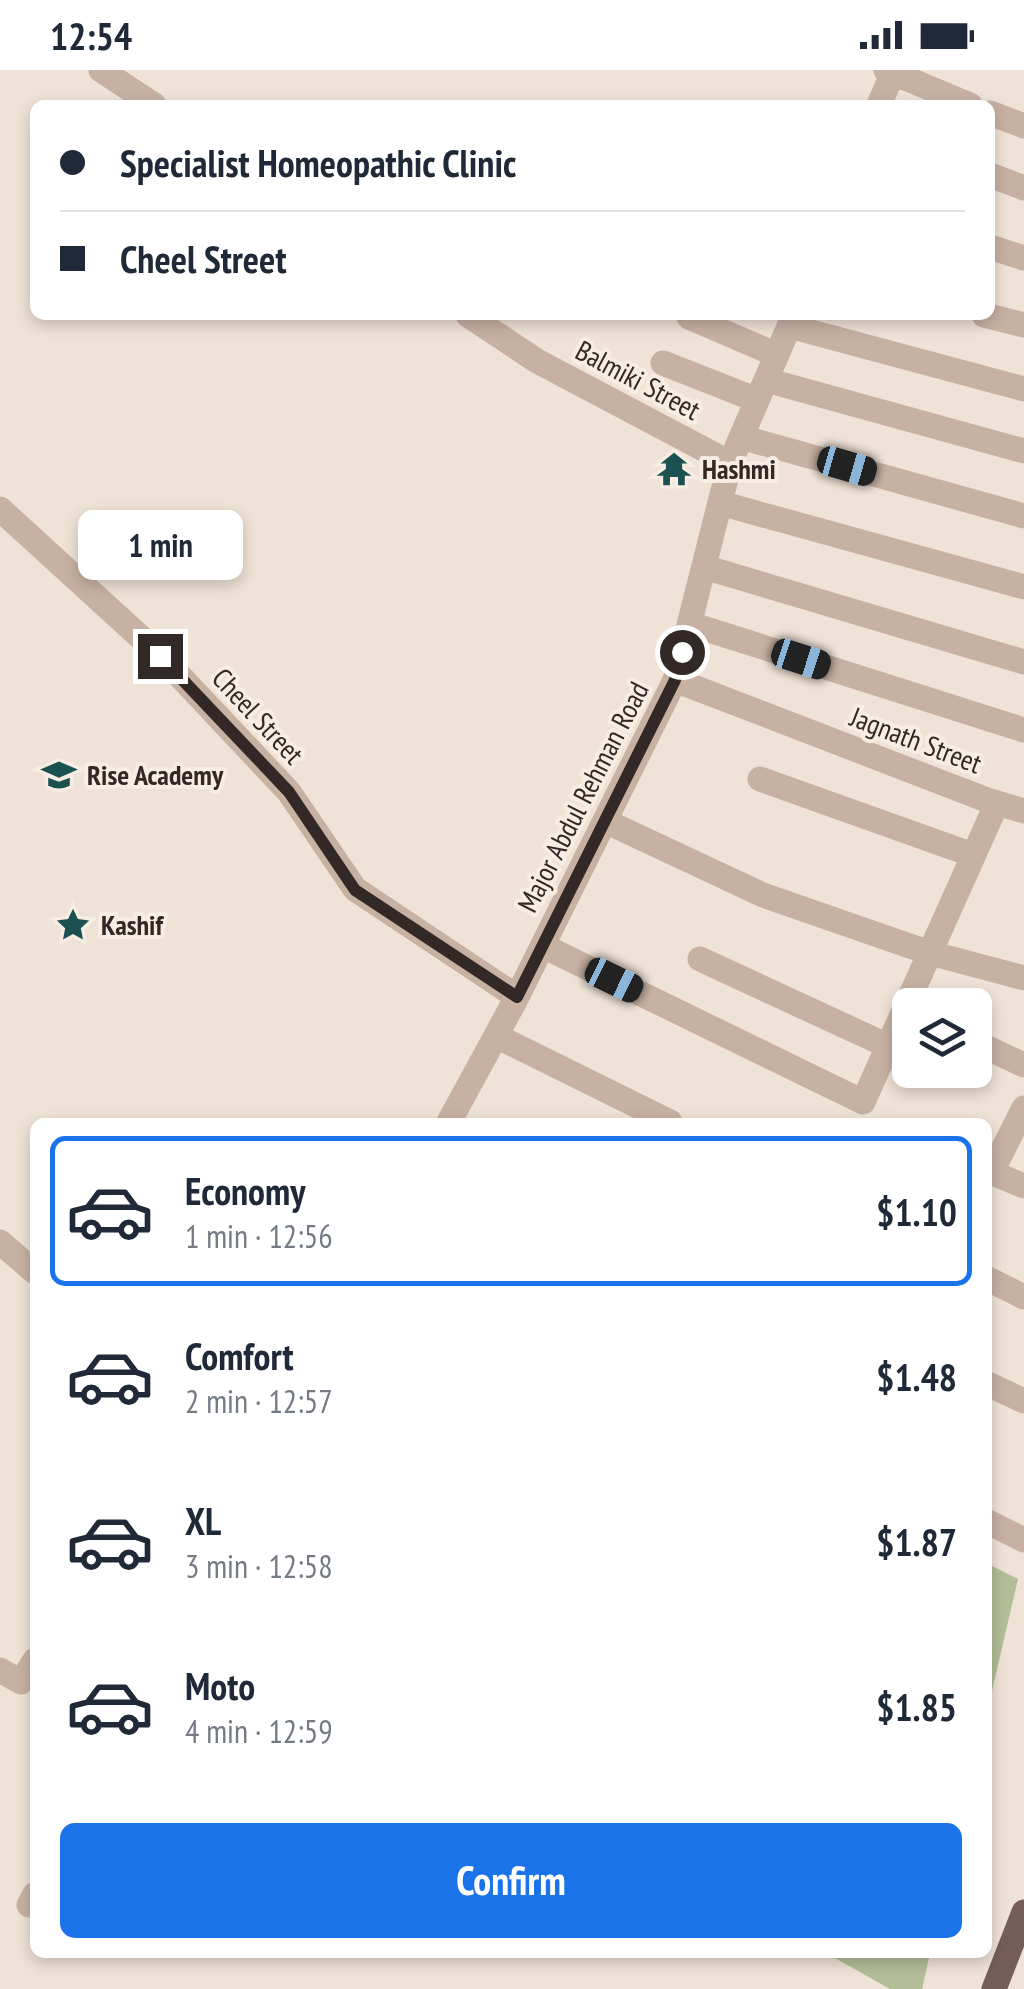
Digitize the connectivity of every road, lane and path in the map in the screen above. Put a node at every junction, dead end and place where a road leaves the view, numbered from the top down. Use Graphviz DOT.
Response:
graph roads {
  1 [pos="101,70"];
  2 [pos="891,71"];
  3 [pos="146,100"];
  4 [pos="882,100"];
  5 [pos="958,100"];
  6 [pos="995,115"];
  7 [pos="1024,126"];
  8 [pos="995,177"];
  9 [pos="1024,188"];
  10 [pos="995,249"];
  11 [pos="1024,258"];
  12 [pos="995,318"];
  13 [pos="476,320"];
  14 [pos="694,320"];
  15 [pos="792,320"];
  16 [pos="1024,325"];
  17 [pos="777,354"];
  18 [pos="664,363"];
  19 [pos="1024,389"];
  20 [pos="761,390"];
  21 [pos="742,436"];
  22 [pos="1024,452"];
  23 [pos="730,463"];
  24 [pos="720,502"];
  25 [pos="0,509"];
  26 [pos="1024,516"];
  27 [pos="704,567"];
  28 [pos="1024,586"];
  29 [pos="690,624"];
  30 [pos="1024,662"];
  31 [pos="675,680"];
  32 [pos="1024,730"];
  33 [pos="760,780"];
  34 [pos="997,803"];
  35 [pos="1024,811"];
  36 [pos="604,821"];
  37 [pos="973,855"];
  38 [pos="542,946"];
  39 [pos="930,953"];
  40 [pos="700,960"];
  41 [pos="1024,978"];
  42 [pos="517,997"];
  43 [pos="496,1036"];
  44 [pos="888,1046"];
  45 [pos="992,1050"];
  46 [pos="1024,1065"];
  47 [pos="1024,1108"];
  48 [pos="452,1118"];
  49 [pos="662,1118"];
  50 [pos="992,1167"];
  51 [pos="992,1173"];
  52 [pos="1024,1186"];
  53 [pos="0,1242"];
  54 [pos="30,1268"];
  55 [pos="992,1281"];
  56 [pos="1024,1297"];
  57 [pos="992,1386"];
  58 [pos="1024,1402"];
  59 [pos="992,1524"];
  60 [pos="1024,1540"];
  61 [pos="30,1668"];
  62 [pos="0,1670"];
  63 [pos="1024,1912"];
  64 [pos="994,1989"];
  1 -- 3 [label="street"];
  2 -- 4 [label="street"];
  2 -- 5 [label="street"];
  6 -- 7 [label="street"];
  8 -- 9 [label="street"];
  10 -- 11 [label="street"];
  12 -- 16 [label="street"];
  13 -- 23 [label="street, Balmiki Street"];
  14 -- 17 [label="street"];
  15 -- 17 [label="street, Major Abdul Rehman Road"];
  15 -- 19 [label="street"];
  17 -- 20 [label="street, Major Abdul Rehman Road"];
  18 -- 20 [label="street"];
  20 -- 21 [label="street, Major Abdul Rehman Road"];
  20 -- 22 [label="street"];
  21 -- 23 [label="street, Major Abdul Rehman Road"];
  21 -- 26 [label="street"];
  23 -- 24 [label="street, Major Abdul Rehman Road"];
  24 -- 27 [label="street, Major Abdul Rehman Road"];
  24 -- 28 [label="street"];
  25 -- 42 [label="street, Cheel Street"];
  27 -- 29 [label="street, Major Abdul Rehman Road"];
  27 -- 30 [label="street"];
  29 -- 31 [label="street, Major Abdul Rehman Road"];
  29 -- 32 [label="street"];
  31 -- 34 [label="street, Jagnath Street"];
  31 -- 36 [label="street, Major Abdul Rehman Road"];
  33 -- 37 [label="street"];
  34 -- 35 [label="street, Jagnath Street"];
  34 -- 37 [label="street"];
  36 -- 38 [label="street, Major Abdul Rehman Road"];
  36 -- 39 [label="street"];
  37 -- 39 [label="street"];
  38 -- 42 [label="street, Major Abdul Rehman Road"];
  38 -- 44 [label="street"];
  39 -- 41 [label="street"];
  39 -- 44 [label="street"];
  40 -- 44 [label="street"];
  42 -- 43 [label="street, Major Abdul Rehman Road"];
  43 -- 48 [label="street, Major Abdul Rehman Road"];
  43 -- 49 [label="street"];
  45 -- 46 [label="street"];
  47 -- 50 [label="street"];
  51 -- 52 [label="street"];
  53 -- 54 [label="street"];
  55 -- 56 [label="street"];
  57 -- 58 [label="street"];
  59 -- 60 [label="street"];
  61 -- 62 [label="street"];
  63 -- 64 [label="main road"];
}
